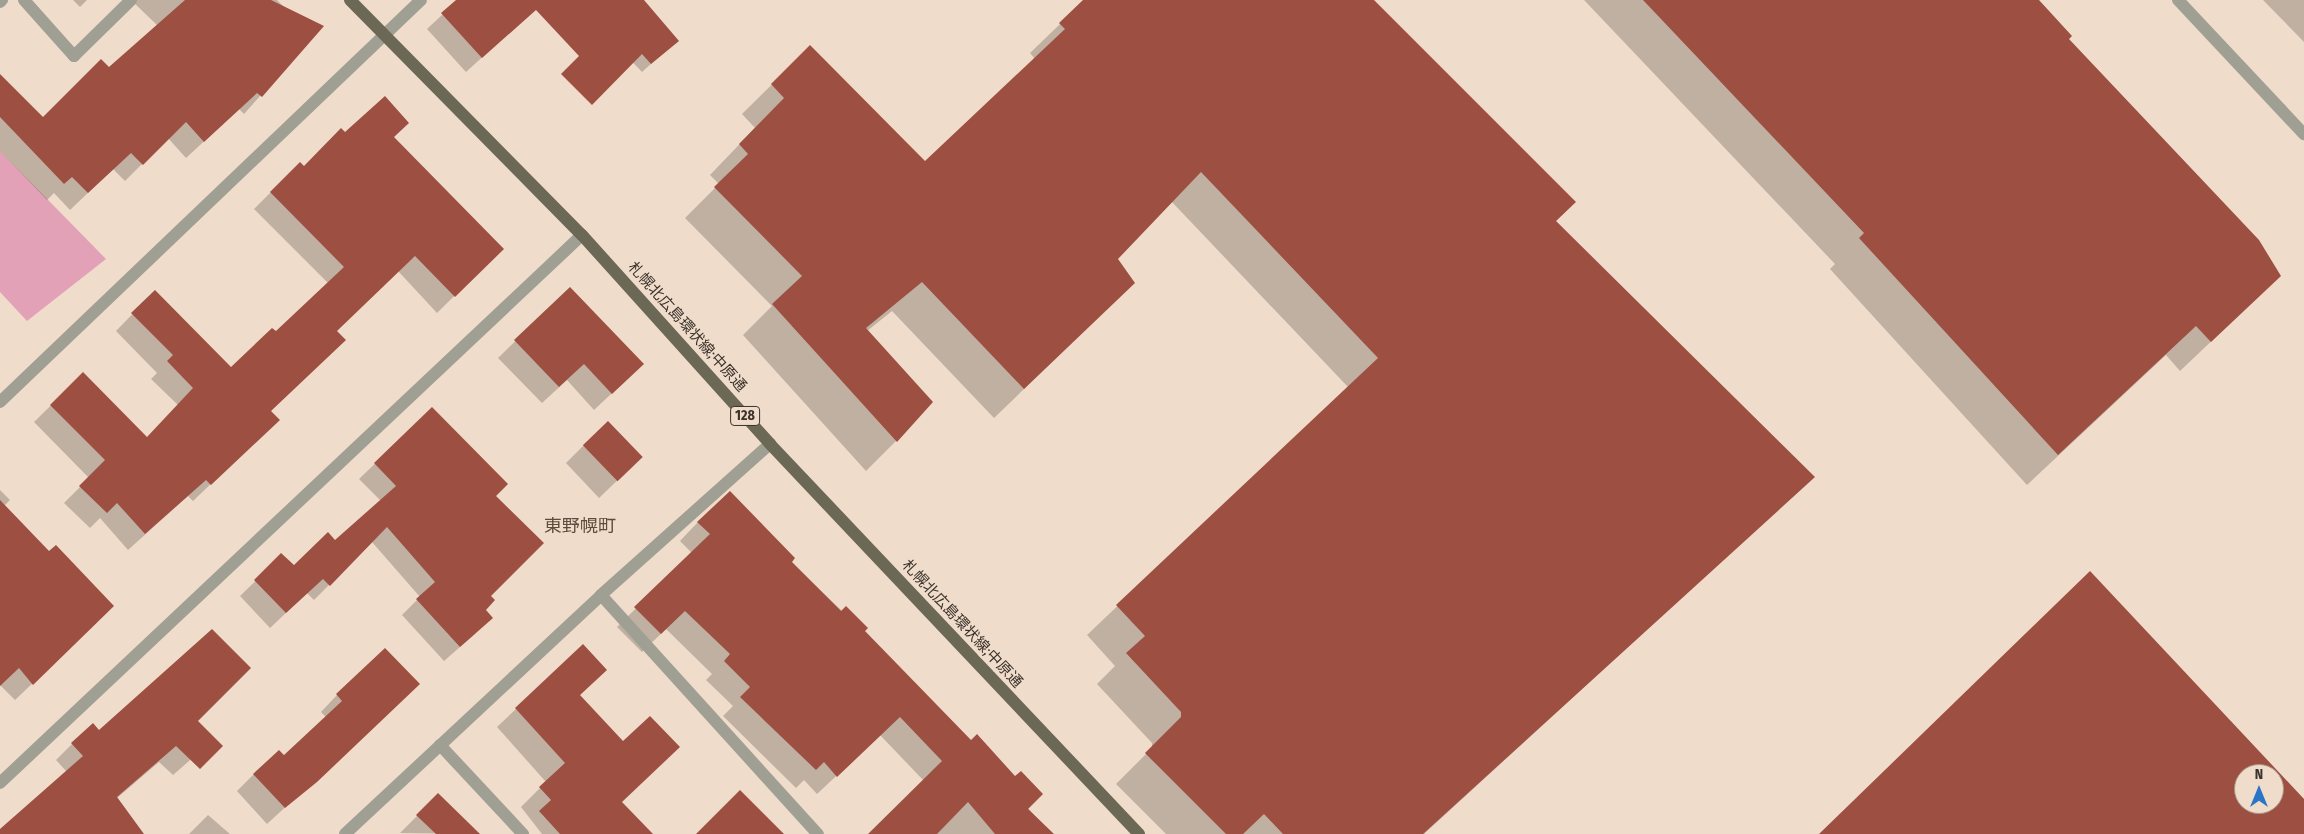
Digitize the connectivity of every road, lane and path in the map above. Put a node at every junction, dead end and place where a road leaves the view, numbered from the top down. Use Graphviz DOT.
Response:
graph roads {
  1 [pos="24,0"];
  2 [pos="132,0"];
  3 [pos="350,0"];
  4 [pos="421,0"];
  5 [pos="2178,0"];
  6 [pos="384,36"];
  7 [pos="2304,134"];
  8 [pos="582,235"];
  9 [pos="0,402"];
  10 [pos="770,444"];
  11 [pos="600,594"];
  12 [pos="440,745"];
  13 [pos="0,783"];
  14 [pos="344,834"];
  15 [pos="523,834"];
  16 [pos="818,834"];
  17 [pos="1139,834"];
  1 -- 2 [label="street"];
  3 -- 6 [label="main road, 札幌北広島環状線;中原通 / 128"];
  4 -- 6 [label="street"];
  5 -- 7 [label="street"];
  6 -- 8 [label="main road, 札幌北広島環状線;中原通 / 128"];
  6 -- 9 [label="street"];
  8 -- 10 [label="main road, 札幌北広島環状線;中原通 / 128"];
  8 -- 13 [label="street"];
  10 -- 11 [label="street"];
  10 -- 17 [label="main road, 札幌北広島環状線;中原通 / 128"];
  11 -- 12 [label="street"];
  11 -- 16 [label="street"];
  12 -- 14 [label="street"];
  12 -- 15 [label="street"];
}
